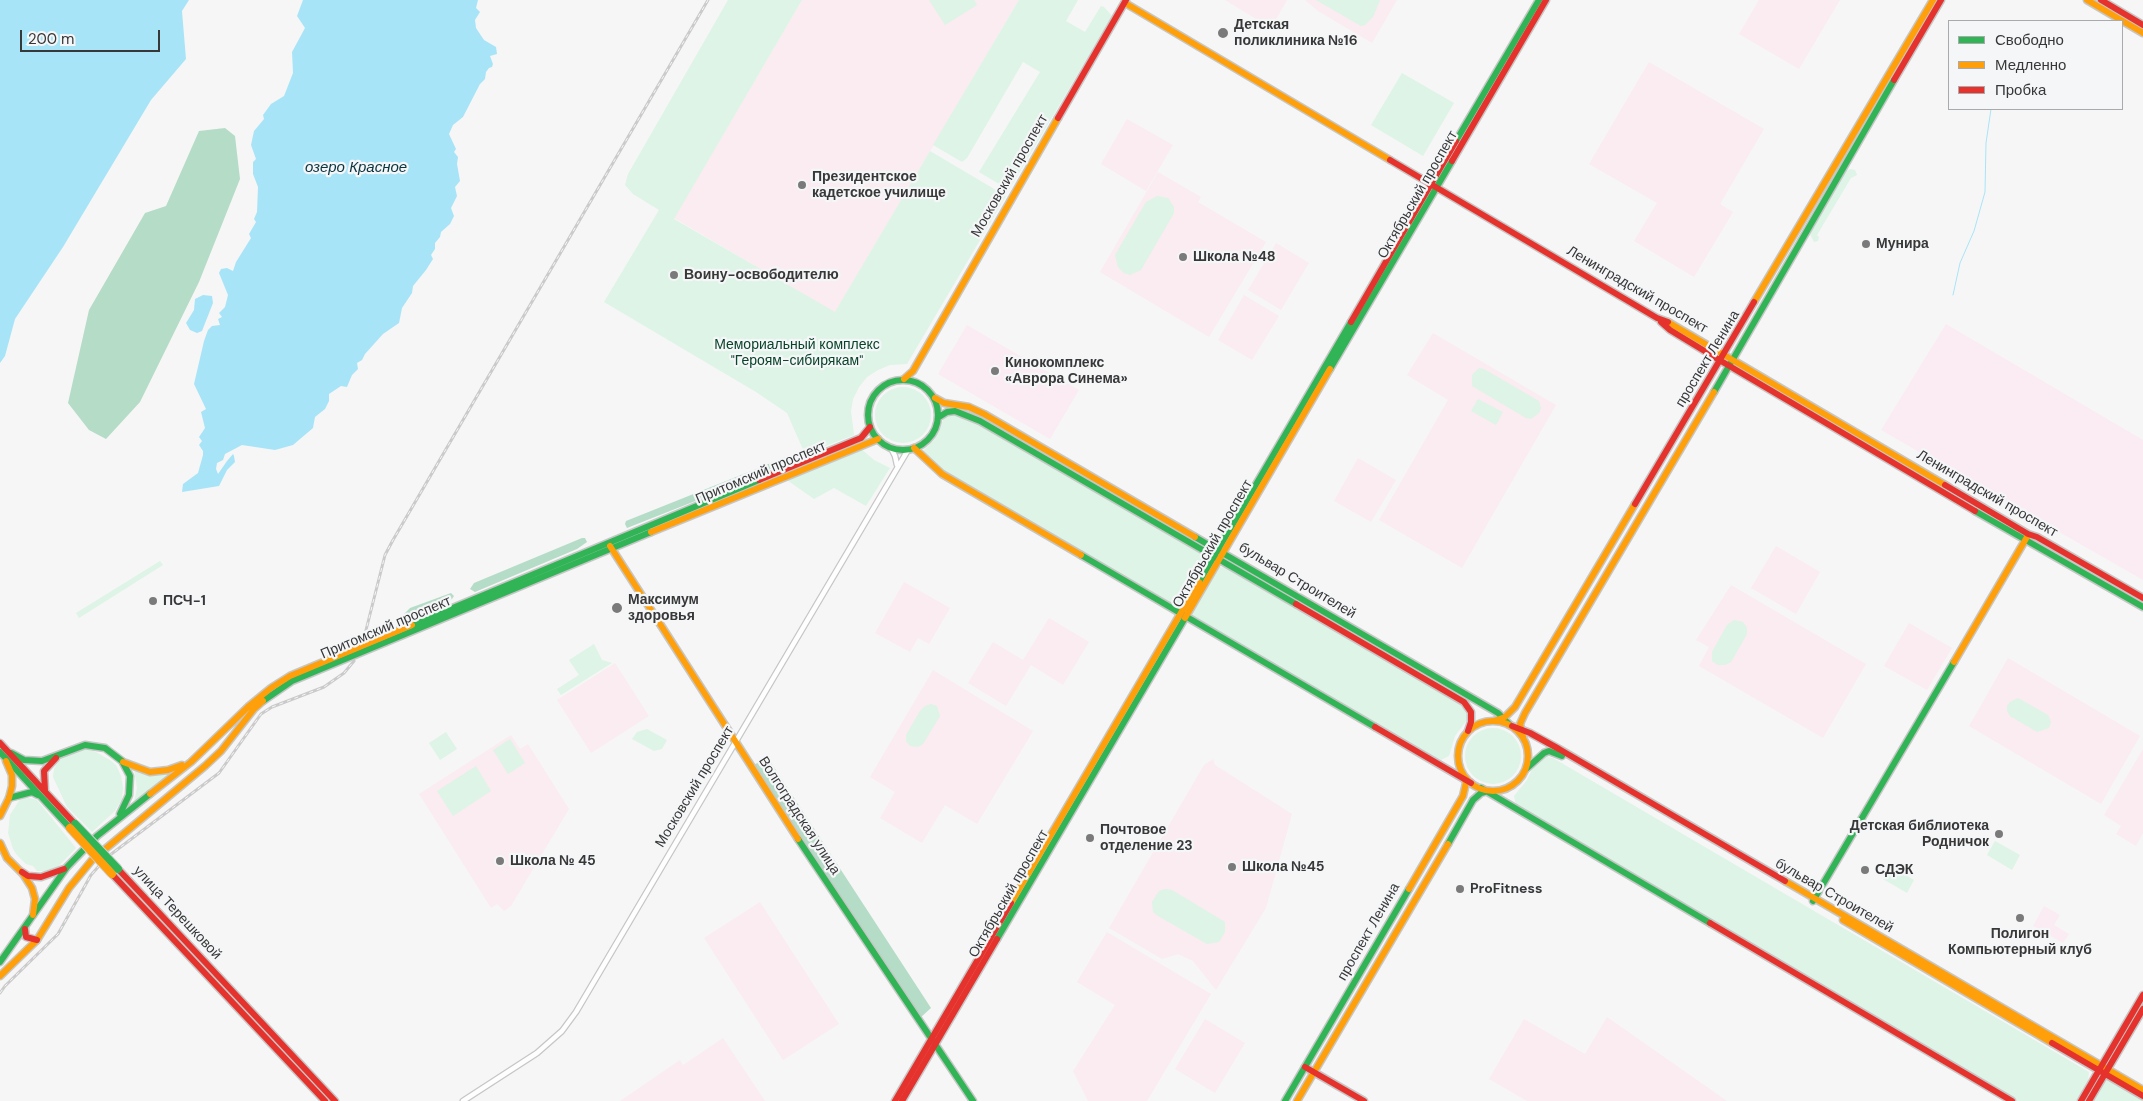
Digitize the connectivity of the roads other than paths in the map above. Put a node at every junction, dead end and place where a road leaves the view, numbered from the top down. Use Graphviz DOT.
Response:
graph roads {
  1 [pos="1539,0"];
  2 [pos="1546,0"];
  3 [pos="1933,0"];
  4 [pos="1941,0"];
  5 [pos="2087,0"];
  6 [pos="2101,0"];
  7 [pos="1124,1"];
  8 [pos="2121,20"];
  9 [pos="2123,21"];
  10 [pos="2143,25"];
  11 [pos="2143,33"];
  12 [pos="1435,185"];
  13 [pos="1723,358"];
  14 [pos="1731,362"];
  15 [pos="917,364"];
  16 [pos="904,379"];
  17 [pos="921,384"];
  18 [pos="935,398"];
  19 [pos="939,417"];
  20 [pos="870,426"];
  21 [pos="878,439"];
  22 [pos="891,448"];
  23 [pos="911,449"];
  24 [pos="897,466"];
  25 [pos="2027,537"];
  26 [pos="610,546"];
  27 [pos="1219,554"];
  28 [pos="2143,598"];
  29 [pos="2143,607"];
  30 [pos="1182,616"];
  31 [pos="1504,718"];
  32 [pos="1494,721"];
  33 [pos="1514,727"];
  34 [pos="1468,731"];
  35 [pos="214,740"];
  36 [pos="736,742"];
  37 [pos="0,744"];
  38 [pos="67,750"];
  39 [pos="221,751"];
  40 [pos="3,752"];
  41 [pos="122,761"];
  42 [pos="191,762"];
  43 [pos="1526,769"];
  44 [pos="1466,779"];
  45 [pos="1486,790"];
  46 [pos="42,793"];
  47 [pos="9,798"];
  48 [pos="0,816"];
  49 [pos="118,818"];
  50 [pos="0,843"];
  51 [pos="66,867"];
  52 [pos="21,872"];
  53 [pos="115,872"];
  54 [pos="1813,900"];
  55 [pos="32,918"];
  56 [pos="26,928"];
  57 [pos="37,940"];
  58 [pos="0,962"];
  59 [pos="0,976"];
  60 [pos="2143,995"];
  61 [pos="2143,1009"];
  62 [pos="933,1042"];
  63 [pos="1305,1067"];
  64 [pos="2103,1070"];
  65 [pos="1314,1072"];
  66 [pos="2143,1090"];
  67 [pos="2143,1096"];
  68 [pos="324,1101"];
  69 [pos="335,1101"];
  70 [pos="463,1101"];
  71 [pos="895,1101"];
  72 [pos="902,1101"];
  73 [pos="973,1101"];
  74 [pos="1285,1101"];
  75 [pos="1297,1101"];
  76 [pos="1364,1101"];
  77 [pos="2012,1101"];
  78 [pos="2081,1101"];
  79 [pos="2088,1101"];
  1 -- 12 [label="main road, Октябрьский проспект"];
  2 -- 12 [label="main road, Октябрьский проспект"];
  3 -- 13 [label="main road, проспект Ленина"];
  4 -- 14 [label="main road, проспект Ленина"];
  5 -- 8 [label="main road"];
  6 -- 10 [label="main road"];
  7 -- 12 [label="main road, Ленинградский проспект"];
  7 -- 15 [label="main road, Московский проспект"];
  9 -- 11 [label="main road"];
  12 -- 13 [label="main road, Ленинградский проспект"];
  12 -- 27 [label="main road, Октябрьский проспект"];
  13 -- 14 [label="main road, Ленинградский проспект"];
  13 -- 31 [label="main road, проспект Ленина"];
  14 -- 25 [label="main road, Ленинградский проспект"];
  14 -- 33 [label="main road, проспект Ленина"];
  15 -- 16 [label="main road, Московский проспект"];
  15 -- 17 [label="main road"];
  16 -- 17 [label="main road"];
  16 -- 20 [label="main road"];
  17 -- 18 [label="main road"];
  18 -- 19 [label="main road"];
  18 -- 27 [label="main road, бульвар Строителей"];
  19 -- 23 [label="main road"];
  19 -- 27 [label="main road, бульвар Строителей"];
  20 -- 21 [label="main road"];
  20 -- 26 [label="main road, Притомский проспект"];
  21 -- 22 [label="main road"];
  21 -- 26 [label="main road, Притомский проспект"];
  22 -- 23 [label="main road"];
  22 -- 24 [label="street"];
  23 -- 24 [label="street, Московский проспект"];
  23 -- 30 [label="main road"];
  24 -- 36 [label="street, Московский проспект"];
  25 -- 28 [label="main road, Ленинградский проспект"];
  25 -- 29 [label="main road, Ленинградский проспект"];
  25 -- 54 [label="main road"];
  26 -- 35 [label="main road, Притомский проспект"];
  26 -- 36 [label="main road, Волгоградская улица"];
  26 -- 39 [label="main road, Притомский проспект"];
  27 -- 30 [label="main road, Октябрьский проспект"];
  27 -- 31 [label="main road, бульвар Строителей"];
  27 -- 34 [label="main road, бульвар Строителей"];
  30 -- 44 [label="main road"];
  30 -- 62 [label="main road, Октябрьский проспект"];
  31 -- 32 [label="main road"];
  31 -- 33 [label="main road, бульвар Строителей"];
  32 -- 33 [label="main road"];
  32 -- 34 [label="main road"];
  33 -- 43 [label="main road"];
  33 -- 54 [label="main road, бульвар Строителей"];
  34 -- 44 [label="main road"];
  35 -- 39 [label="main road"];
  35 -- 42 [label="main road, Притомский проспект"];
  36 -- 62 [label="main road, Волгоградская улица"];
  36 -- 70 [label="street, Московский проспект"];
  37 -- 40 [label="main road, улица Терешковой"];
  38 -- 40 [label="main road"];
  38 -- 41 [label="main road"];
  38 -- 46 [label="main road"];
  39 -- 57 [label="main road, Притомский проспект"];
  40 -- 46 [label="main road, улица Терешковой"];
  40 -- 47 [label="main road"];
  41 -- 42 [label="main road"];
  41 -- 49 [label="main road"];
  42 -- 49 [label="main road, Притомский проспект"];
  43 -- 45 [label="main road"];
  43 -- 54 [label="main road, бульвар Строителей"];
  44 -- 45 [label="main road"];
  44 -- 63 [label="main road, проспект Ленина"];
  45 -- 65 [label="main road, проспект Ленина"];
  45 -- 77 [label="main road"];
  46 -- 47 [label="main road"];
  46 -- 53 [label="main road, улица Терешковой, bridge"];
  47 -- 48 [label="main road"];
  49 -- 51 [label="main road, Притомский проспект"];
  50 -- 52 [label="main road"];
  51 -- 52 [label="main road"];
  51 -- 55 [label="main road, Притомский проспект"];
  52 -- 55 [label="main road"];
  53 -- 68 [label="main road, улица Терешковой"];
  53 -- 69 [label="main road, улица Терешковой"];
  54 -- 64 [label="main road, бульвар Строителей"];
  55 -- 56 [label="main road, Притомский проспект"];
  56 -- 57 [label="main road"];
  56 -- 58 [label="main road, Притомский проспект"];
  57 -- 59 [label="main road, Притомский проспект"];
  60 -- 64 [label="main road"];
  61 -- 64 [label="main road"];
  62 -- 71 [label="main road, Октябрьский проспект"];
  62 -- 72 [label="main road, Октябрьский проспект"];
  62 -- 73 [label="main road, Волгоградская улица"];
  63 -- 65 [label="main road"];
  63 -- 74 [label="main road, проспект Ленина"];
  64 -- 66 [label="main road, бульвар Строителей"];
  64 -- 67 [label="main road, бульвар Строителей"];
  64 -- 78 [label="main road"];
  64 -- 79 [label="main road"];
  65 -- 75 [label="main road, проспект Ленина"];
  65 -- 76 [label="main road"];
}
